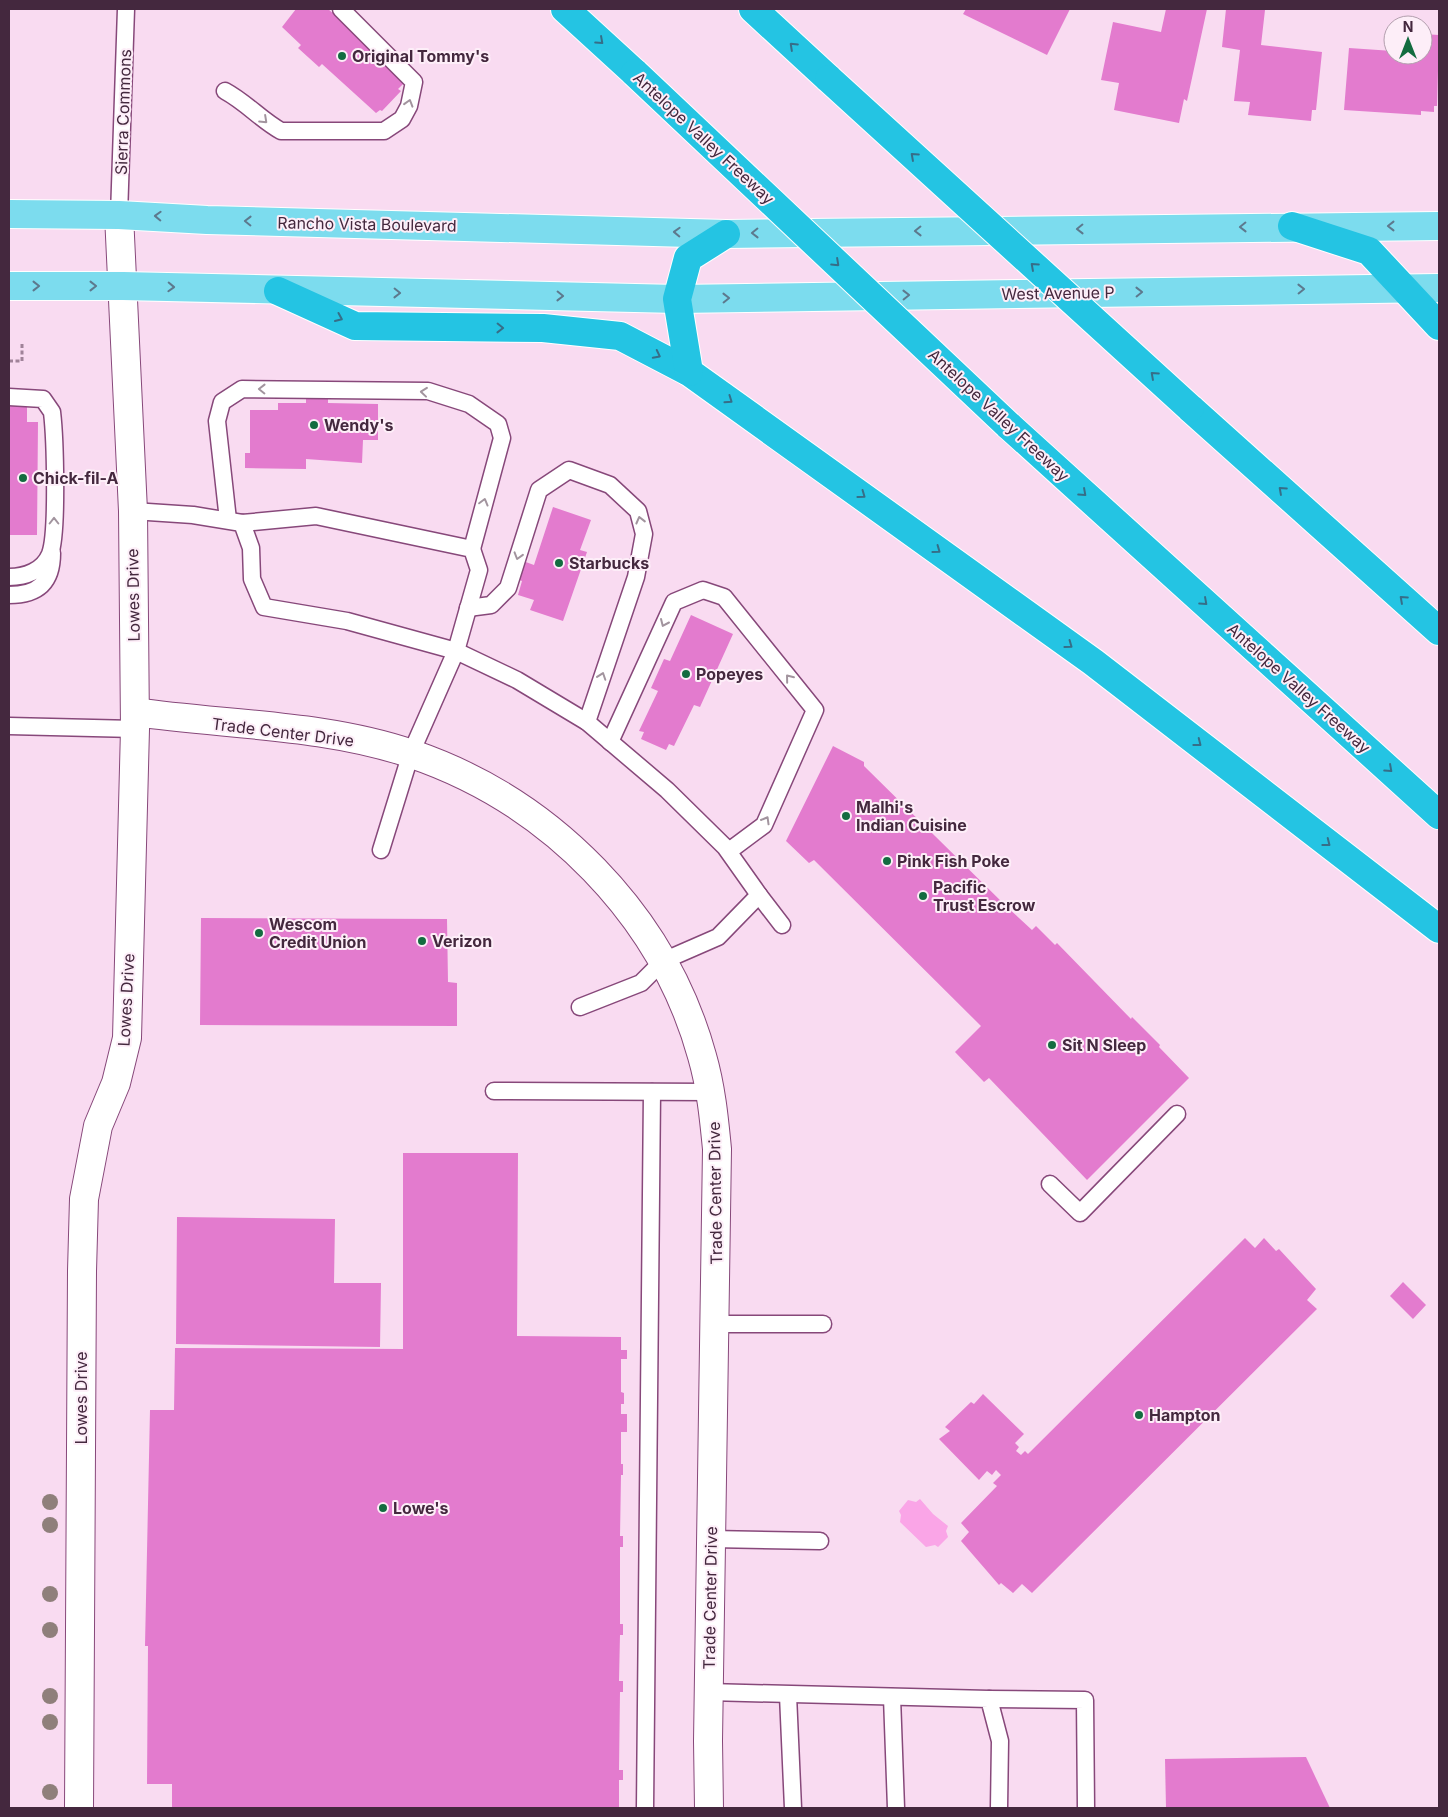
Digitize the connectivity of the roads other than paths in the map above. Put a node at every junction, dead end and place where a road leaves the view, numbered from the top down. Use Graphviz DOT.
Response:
graph roads {
  1 [pos="126,9"];
  2 [pos="341,9"];
  3 [pos="565,9"];
  4 [pos="753,9"];
  5 [pos="225,91"];
  6 [pos="9,214"];
  7 [pos="119,215"];
  8 [pos="1292,226"];
  9 [pos="1439,226"];
  10 [pos="726,234"];
  11 [pos="9,286"];
  12 [pos="122,286"];
  13 [pos="1406,288"];
  14 [pos="1439,288"];
  15 [pos="278,291"];
  16 [pos="678,299"];
  17 [pos="1439,326"];
  18 [pos="690,372"];
  19 [pos="9,396"];
  20 [pos="133,511"];
  21 [pos="235,522"];
  22 [pos="53,543"];
  23 [pos="472,550"];
  24 [pos="9,578"];
  25 [pos="9,595"];
  26 [pos="468,608"];
  27 [pos="1439,631"];
  28 [pos="456,651"];
  29 [pos="134,720"];
  30 [pos="587,722"];
  31 [pos="9,726"];
  32 [pos="610,742"];
  33 [pos="411,753"];
  34 [pos="1439,815"];
  35 [pos="381,850"];
  36 [pos="729,851"];
  37 [pos="759,895"];
  38 [pos="782,925"];
  39 [pos="1439,929"];
  40 [pos="663,961"];
  41 [pos="580,1007"];
  42 [pos="494,1091"];
  43 [pos="652,1092"];
  44 [pos="710,1092"];
  45 [pos="1177,1114"];
  46 [pos="1050,1184"];
  47 [pos="716,1324"];
  48 [pos="823,1324"];
  49 [pos="711,1539"];
  50 [pos="820,1541"];
  51 [pos="708,1692"];
  52 [pos="788,1695"];
  53 [pos="892,1697"];
  54 [pos="989,1699"];
  55 [pos="79,1808"];
  56 [pos="645,1808"];
  57 [pos="710,1808"];
  58 [pos="792,1808"];
  59 [pos="896,1808"];
  60 [pos="999,1808"];
  61 [pos="1086,1808"];
  1 -- 7 [label="lane, Sierra Commons"];
  5 -- 2 [label="lane, one-way"];
  3 -- 34 [label="highway, Antelope Valley Freeway, one-way, bridge"];
  27 -- 4 [label="highway, one-way, bridge"];
  6 -- 7 [label="main road, Rancho Vista Boulevard"];
  10 -- 7 [label="main road, Rancho Vista Boulevard, one-way"];
  7 -- 12 [label="street, Lowes Drive"];
  9 -- 8 [label="main road, one-way"];
  8 -- 10 [label="main road, one-way"];
  8 -- 13 [label="highway"];
  10 -- 16 [label="highway"];
  11 -- 12 [label="main road, one-way"];
  12 -- 15 [label="main road, one-way"];
  12 -- 20 [label="street, Lowes Drive"];
  13 -- 14 [label="main road, West Avenue P"];
  16 -- 13 [label="main road, West Avenue P, one-way"];
  13 -- 17 [label="highway"];
  15 -- 16 [label="main road, one-way"];
  15 -- 18 [label="highway, one-way"];
  16 -- 18 [label="highway"];
  18 -- 39 [label="highway, one-way"];
  22 -- 19 [label="lane, one-way"];
  20 -- 21 [label="lane"];
  20 -- 29 [label="street, Lowes Drive"];
  21 -- 23 [label="lane"];
  23 -- 21 [label="lane, one-way"];
  21 -- 28 [label="lane"];
  22 -- 24 [label="lane"];
  22 -- 25 [label="lane"];
  23 -- 26 [label="lane"];
  26 -- 28 [label="lane"];
  30 -- 26 [label="lane, one-way"];
  28 -- 30 [label="lane"];
  28 -- 33 [label="lane"];
  29 -- 31 [label="lane"];
  29 -- 33 [label="street, Trade Center Drive"];
  29 -- 55 [label="street, Lowes Drive"];
  30 -- 32 [label="lane"];
  32 -- 36 [label="lane"];
  36 -- 32 [label="lane, one-way"];
  33 -- 35 [label="lane"];
  33 -- 40 [label="street, Trade Center Drive"];
  36 -- 37 [label="lane"];
  37 -- 38 [label="lane"];
  37 -- 40 [label="lane"];
  40 -- 41 [label="lane"];
  40 -- 44 [label="street, Trade Center Drive"];
  42 -- 43 [label="lane"];
  43 -- 44 [label="lane"];
  43 -- 56 [label="lane"];
  44 -- 47 [label="street, Trade Center Drive"];
  45 -- 46 [label="lane"];
  47 -- 48 [label="lane"];
  47 -- 49 [label="street, Trade Center Drive"];
  49 -- 50 [label="lane"];
  49 -- 51 [label="street, Trade Center Drive"];
  51 -- 52 [label="lane"];
  51 -- 57 [label="street, Trade Center Drive"];
  52 -- 53 [label="lane"];
  52 -- 58 [label="lane"];
  53 -- 54 [label="lane"];
  53 -- 59 [label="lane"];
  54 -- 60 [label="lane"];
  54 -- 61 [label="lane"];
}
